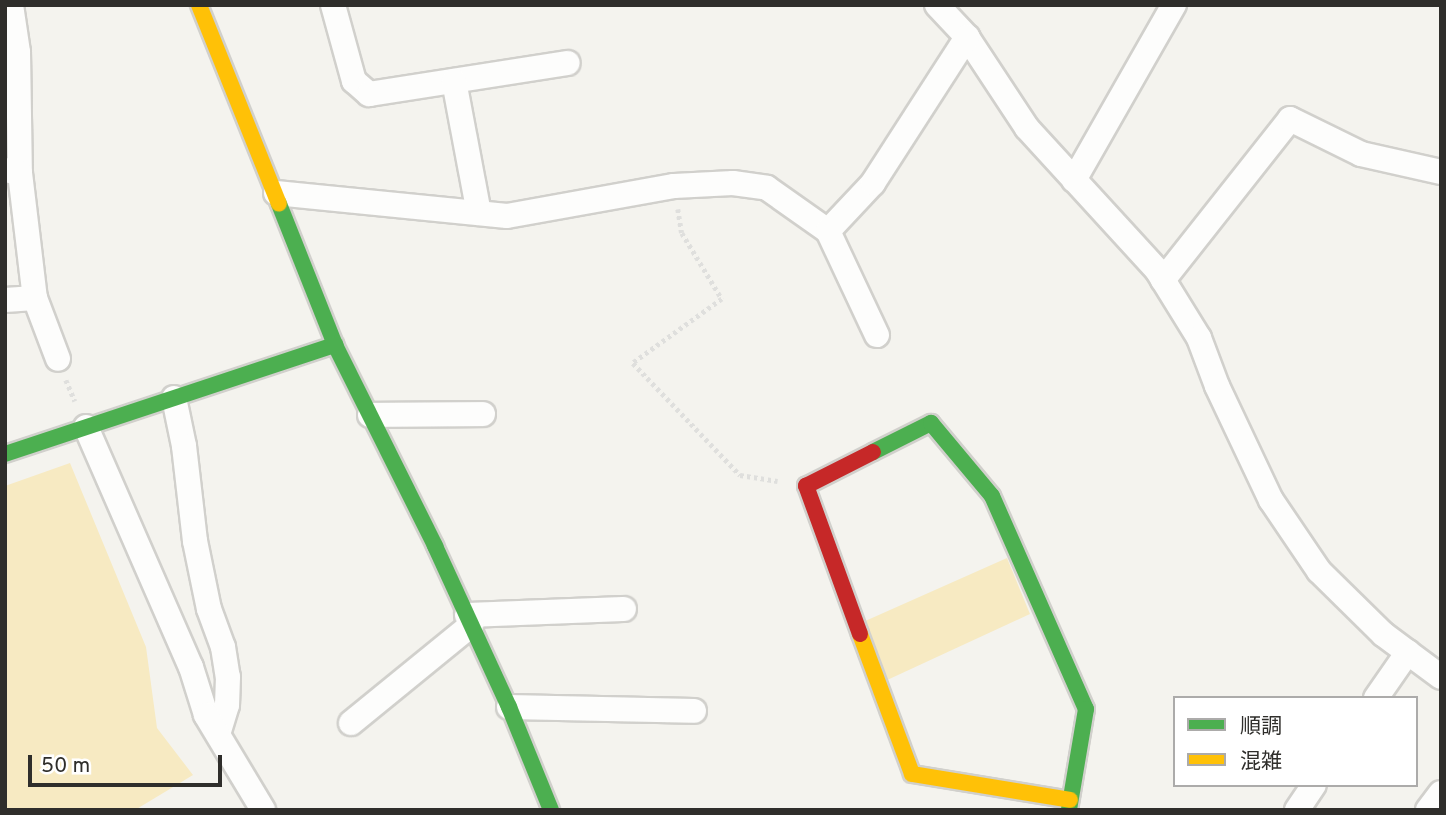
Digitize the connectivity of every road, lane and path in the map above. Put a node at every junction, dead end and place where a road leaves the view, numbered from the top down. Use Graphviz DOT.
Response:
graph roads {
  1 [pos="10,5"];
  2 [pos="199,5"];
  3 [pos="333,5"];
  4 [pos="937,5"];
  5 [pos="1174,5"];
  6 [pos="967,37"];
  7 [pos="568,63"];
  8 [pos="454,81"];
  9 [pos="13,171"];
  10 [pos="1441,172"];
  11 [pos="1074,180"];
  12 [pos="674,186"];
  13 [pos="276,193"];
  14 [pos="479,214"];
  15 [pos="828,231"];
  16 [pos="1163,280"];
  17 [pos="35,298"];
  18 [pos="5,300"];
  19 [pos="877,335"];
  20 [pos="335,345"];
  21 [pos="58,359"];
  22 [pos="174,398"];
  23 [pos="483,414"];
  24 [pos="370,415"];
  25 [pos="86,427"];
  26 [pos="5,454"];
  27 [pos="806,486"];
  28 [pos="624,609"];
  29 [pos="469,620"];
  30 [pos="1408,652"];
  31 [pos="1441,677"];
  32 [pos="1377,696"];
  33 [pos="509,708"];
  34 [pos="694,711"];
  35 [pos="351,723"];
  36 [pos="218,734"];
  37 [pos="1313,787"];
  38 [pos="1441,793"];
  39 [pos="1070,805"];
  40 [pos="263,810"];
  41 [pos="551,810"];
  42 [pos="1297,810"];
  43 [pos="1429,810"];
  1 -- 9 [label="street"];
  2 -- 13 [label="street"];
  3 -- 8 [label="street"];
  4 -- 6 [label="street"];
  5 -- 11 [label="street"];
  6 -- 11 [label="street"];
  6 -- 15 [label="street"];
  7 -- 8 [label="street"];
  8 -- 14 [label="street"];
  9 -- 17 [label="street"];
  10 -- 16 [label="street"];
  11 -- 16 [label="street"];
  12 -- 14 [label="street"];
  12 -- 15 [label="street"];
  12 -- 27 [label="path"];
  13 -- 14 [label="street"];
  13 -- 20 [label="street"];
  15 -- 19 [label="street"];
  16 -- 30 [label="street"];
  17 -- 18 [label="street"];
  17 -- 21 [label="street"];
  20 -- 22 [label="street"];
  20 -- 24 [label="street"];
  21 -- 25 [label="path"];
  22 -- 25 [label="street"];
  22 -- 36 [label="street"];
  23 -- 24 [label="street"];
  24 -- 29 [label="street"];
  25 -- 26 [label="street"];
  25 -- 36 [label="street"];
  27 -- 39 [label="street"];
  27 -- 39 [label="street"];
  28 -- 29 [label="street"];
  29 -- 33 [label="street"];
  29 -- 35 [label="street"];
  30 -- 31 [label="street"];
  30 -- 32 [label="street"];
  33 -- 34 [label="street"];
  33 -- 41 [label="street"];
  36 -- 40 [label="street"];
  37 -- 42 [label="street"];
  38 -- 43 [label="street"];
}
